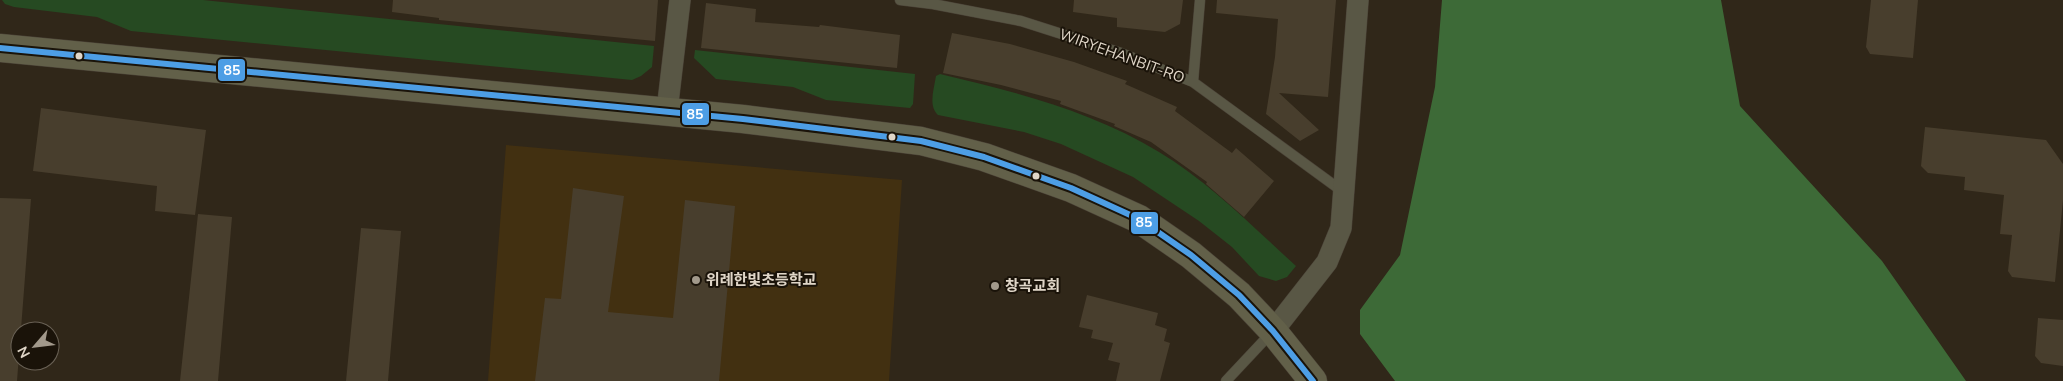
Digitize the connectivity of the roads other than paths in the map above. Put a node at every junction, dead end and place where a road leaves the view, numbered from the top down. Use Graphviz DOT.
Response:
graph roads {
  1 [pos="680,0"];
  2 [pos="900,0"];
  3 [pos="1200,0"];
  4 [pos="1358,0"];
  5 [pos="0,48"];
  6 [pos="1193,82"];
  7 [pos="667,111"];
  8 [pos="1342,190"];
  9 [pos="1273,332"];
  10 [pos="1226,381"];
  11 [pos="1313,381"];
  1 -- 7 [label="street"];
  2 -- 6 [label="lane, WIRYEHANBIT-RO"];
  3 -- 6 [label="lane"];
  4 -- 8 [label="street"];
  5 -- 7 [label="street"];
  6 -- 8 [label="lane, WIRYEHANBIT-RO"];
  7 -- 9 [label="street"];
  8 -- 9 [label="street"];
  9 -- 10 [label="lane"];
  9 -- 11 [label="street"];
}
